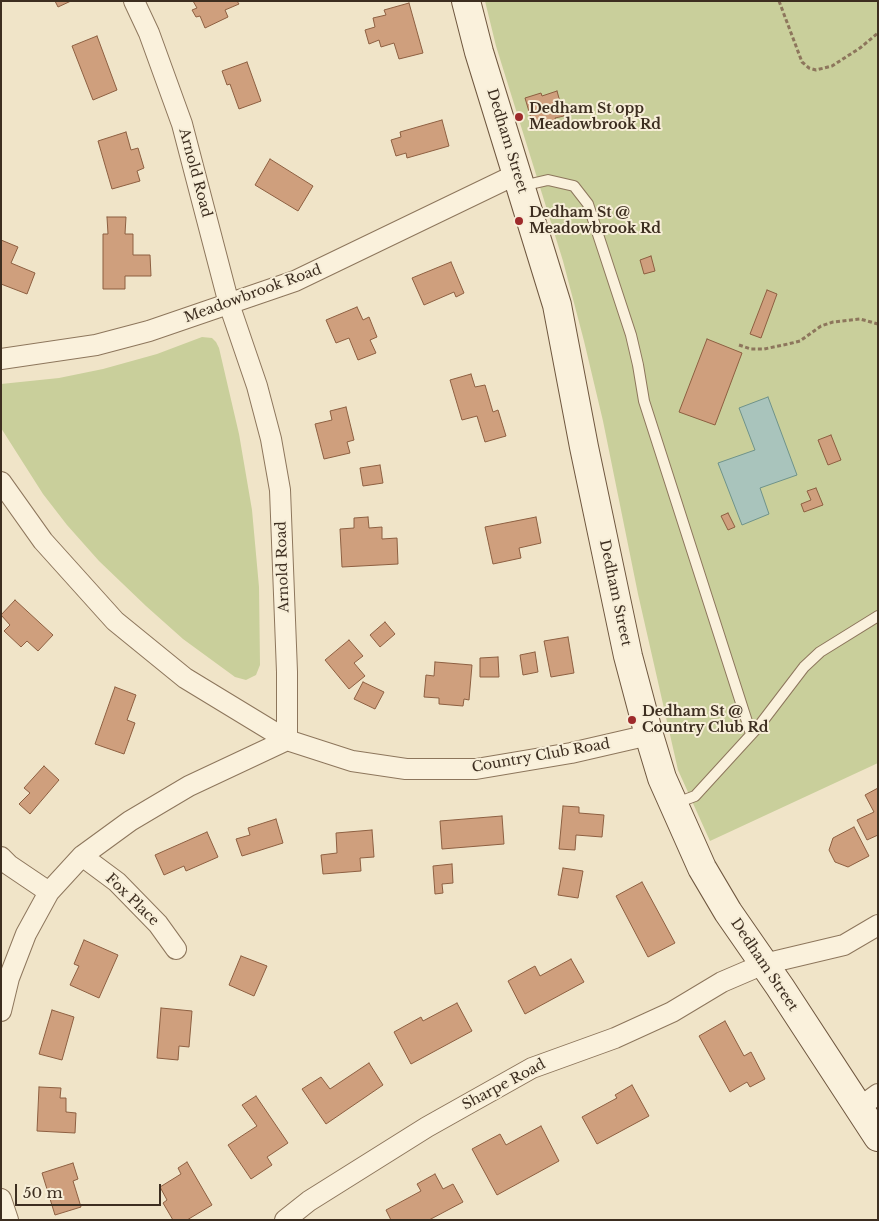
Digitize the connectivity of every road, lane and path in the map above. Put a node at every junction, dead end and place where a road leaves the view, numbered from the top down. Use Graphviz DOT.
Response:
graph roads {
  1 [pos="134,1"];
  2 [pos="466,1"];
  3 [pos="778,1"];
  4 [pos="878,33"];
  5 [pos="519,180"];
  6 [pos="229,304"];
  7 [pos="878,324"];
  8 [pos="739,345"];
  9 [pos="1,359"];
  10 [pos="1,482"];
  11 [pos="878,616"];
  12 [pos="751,734"];
  13 [pos="649,735"];
  14 [pos="287,740"];
  15 [pos="674,804"];
  16 [pos="82,856"];
  17 [pos="1,858"];
  18 [pos="49,892"];
  19 [pos="878,925"];
  20 [pos="176,949"];
  21 [pos="764,964"];
  22 [pos="1,1011"];
  23 [pos="869,1101"];
  24 [pos="878,1137"];
  25 [pos="1,1199"];
  26 [pos="8,1220"];
  27 [pos="285,1220"];
  1 -- 6 [label="street, Arnold Road"];
  2 -- 5 [label="main road, Dedham Street"];
  3 -- 4 [label="path"];
  5 -- 6 [label="street, Meadowbrook Road"];
  5 -- 12 [label="lane"];
  5 -- 13 [label="main road, Dedham Street"];
  6 -- 9 [label="street, Meadowbrook Road"];
  6 -- 14 [label="street, Arnold Road"];
  7 -- 8 [label="path"];
  10 -- 14 [label="street, Country Club Road"];
  11 -- 12 [label="lane"];
  12 -- 15 [label="lane"];
  13 -- 14 [label="street, Country Club Road"];
  13 -- 15 [label="main road, Dedham Street"];
  14 -- 16 [label="street"];
  15 -- 21 [label="main road, Dedham Street"];
  16 -- 18 [label="street"];
  16 -- 20 [label="street, Fox Place"];
  17 -- 18 [label="street"];
  18 -- 22 [label="street"];
  19 -- 21 [label="street, Sharpe Road"];
  21 -- 23 [label="main road, Dedham Street"];
  21 -- 27 [label="street, Sharpe Road"];
  23 -- 24 [label="main road, Dedham Street"];
  25 -- 26 [label="street"];
}
